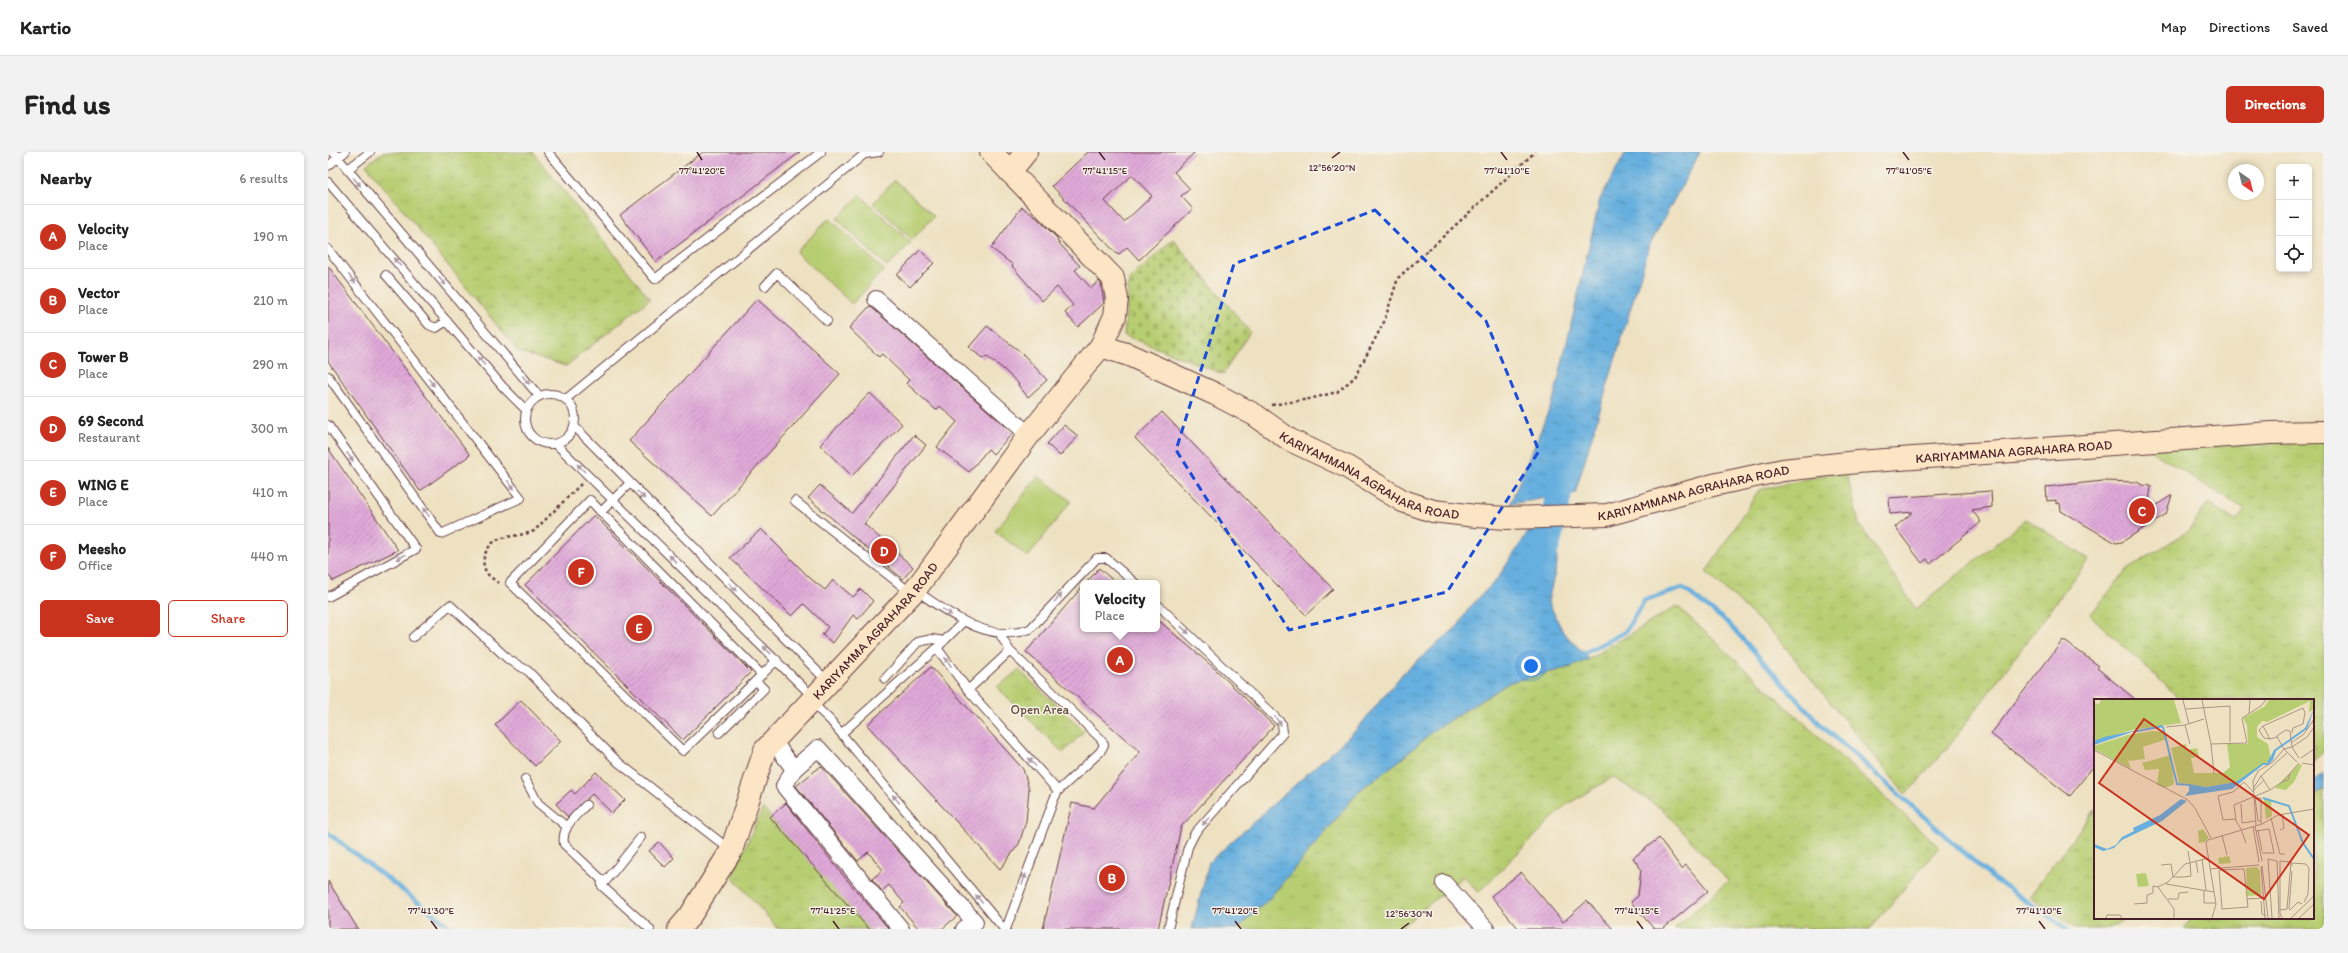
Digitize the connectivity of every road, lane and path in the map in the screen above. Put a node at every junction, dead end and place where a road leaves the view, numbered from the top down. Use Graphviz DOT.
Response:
graph roads {
  1 [pos="345,152"];
  2 [pos="370,152"];
  3 [pos="548,152"];
  4 [pos="821,152"];
  5 [pos="879,152"];
  6 [pos="991,152"];
  7 [pos="1026,152"];
  8 [pos="1535,152"];
  9 [pos="866,153"];
  10 [pos="335,155"];
  11 [pos="328,166"];
  12 [pos="347,170"];
  13 [pos="1010,172"];
  14 [pos="328,182"];
  15 [pos="328,249"];
  16 [pos="386,275"];
  17 [pos="765,286"];
  18 [pos="876,299"];
  19 [pos="447,321"];
  20 [pos="827,321"];
  21 [pos="1101,346"];
  22 [pos="328,376"];
  23 [pos="539,396"];
  24 [pos="566,399"];
  25 [pos="526,410"];
  26 [pos="1244,410"];
  27 [pos="328,425"];
  28 [pos="575,427"];
  29 [pos="2324,432"];
  30 [pos="1029,435"];
  31 [pos="556,444"];
  32 [pos="585,480"];
  33 [pos="630,483"];
  34 [pos="612,500"];
  35 [pos="795,501"];
  36 [pos="601,512"];
  37 [pos="1132,580"];
  38 [pos="510,583"];
  39 [pos="913,592"];
  40 [pos="328,597"];
  41 [pos="1160,607"];
  42 [pos="963,622"];
  43 [pos="999,633"];
  44 [pos="413,637"];
  45 [pos="944,641"];
  46 [pos="937,648"];
  47 [pos="1010,651"];
  48 [pos="777,660"];
  49 [pos="762,675"];
  50 [pos="885,679"];
  51 [pos="756,681"];
  52 [pos="968,690"];
  53 [pos="818,694"];
  54 [pos="719,732"];
  55 [pos="842,734"];
  56 [pos="773,741"];
  57 [pos="794,769"];
  58 [pos="525,779"];
  59 [pos="1058,791"];
  60 [pos="586,805"];
  61 [pos="566,827"];
  62 [pos="641,837"];
  63 [pos="731,851"];
  64 [pos="1444,882"];
  65 [pos="602,886"];
  66 [pos="650,929"];
  67 [pos="679,929"];
  68 [pos="901,929"];
  69 [pos="964,929"];
  70 [pos="1005,929"];
  71 [pos="1168,929"];
  72 [pos="1486,929"];
  1 -- 10 [label="lane"];
  2 -- 12 [label="lane"];
  3 -- 4 [label="lane"];
  5 -- 9 [label="lane"];
  6 -- 13 [label="street, KARIYAMMA AGRAHARA ROAD"];
  7 -- 13 [label="street"];
  8 -- 26 [label="path"];
  9 -- 24 [label="lane"];
  10 -- 11 [label="lane"];
  10 -- 12 [label="lane"];
  12 -- 23 [label="lane, one-way"];
  13 -- 21 [label="street, KARIYAMMA AGRAHARA ROAD"];
  19 -- 14 [label="lane, one-way"];
  15 -- 22 [label="lane, one-way"];
  16 -- 19 [label="lane"];
  17 -- 20 [label="lane"];
  18 -- 30 [label="street"];
  25 -- 19 [label="lane, one-way"];
  21 -- 26 [label="street, KARIYAMMANA AGRAHARA ROAD"];
  21 -- 30 [label="street, KARIYAMMA AGRAHARA ROAD"];
  23 -- 24 [label="lane"];
  23 -- 25 [label="lane"];
  24 -- 28 [label="lane"];
  25 -- 31 [label="lane"];
  26 -- 29 [label="street, KARIYAMMANA AGRAHARA ROAD"];
  27 -- 40 [label="lane, one-way"];
  28 -- 31 [label="lane"];
  28 -- 33 [label="lane"];
  30 -- 39 [label="street, KARIYAMMA AGRAHARA ROAD"];
  34 -- 31 [label="lane, one-way"];
  32 -- 38 [label="path"];
  33 -- 34 [label="lane"];
  33 -- 53 [label="lane, one-way"];
  34 -- 36 [label="lane"];
  48 -- 34 [label="lane, one-way"];
  35 -- 39 [label="lane"];
  36 -- 38 [label="lane"];
  36 -- 49 [label="lane"];
  43 -- 37 [label="lane, one-way"];
  38 -- 51 [label="lane"];
  39 -- 42 [label="lane, one-way"];
  39 -- 53 [label="street, KARIYAMMA AGRAHARA ROAD"];
  41 -- 71 [label="lane, one-way"];
  42 -- 43 [label="lane"];
  42 -- 45 [label="lane"];
  43 -- 47 [label="lane"];
  44 -- 63 [label="lane"];
  45 -- 46 [label="lane"];
  45 -- 50 [label="lane"];
  52 -- 46 [label="lane, one-way"];
  46 -- 55 [label="lane"];
  47 -- 52 [label="lane"];
  47 -- 59 [label="lane"];
  48 -- 49 [label="lane"];
  48 -- 53 [label="lane"];
  49 -- 51 [label="lane"];
  51 -- 54 [label="lane"];
  59 -- 52 [label="lane, one-way"];
  53 -- 55 [label="lane"];
  53 -- 56 [label="street, KARIYAMMA AGRAHARA ROAD"];
  70 -- 55 [label="lane, one-way"];
  56 -- 57 [label="street"];
  56 -- 63 [label="street, KARIYAMMA AGRAHARA ROAD"];
  57 -- 68 [label="street"];
  57 -- 69 [label="street"];
  58 -- 61 [label="lane"];
  70 -- 59 [label="lane, one-way"];
  60 -- 61 [label="lane"];
  61 -- 65 [label="lane"];
  62 -- 65 [label="lane"];
  63 -- 67 [label="street, KARIYAMMA AGRAHARA ROAD"];
  64 -- 72 [label="street"];
  65 -- 66 [label="lane"];
}
